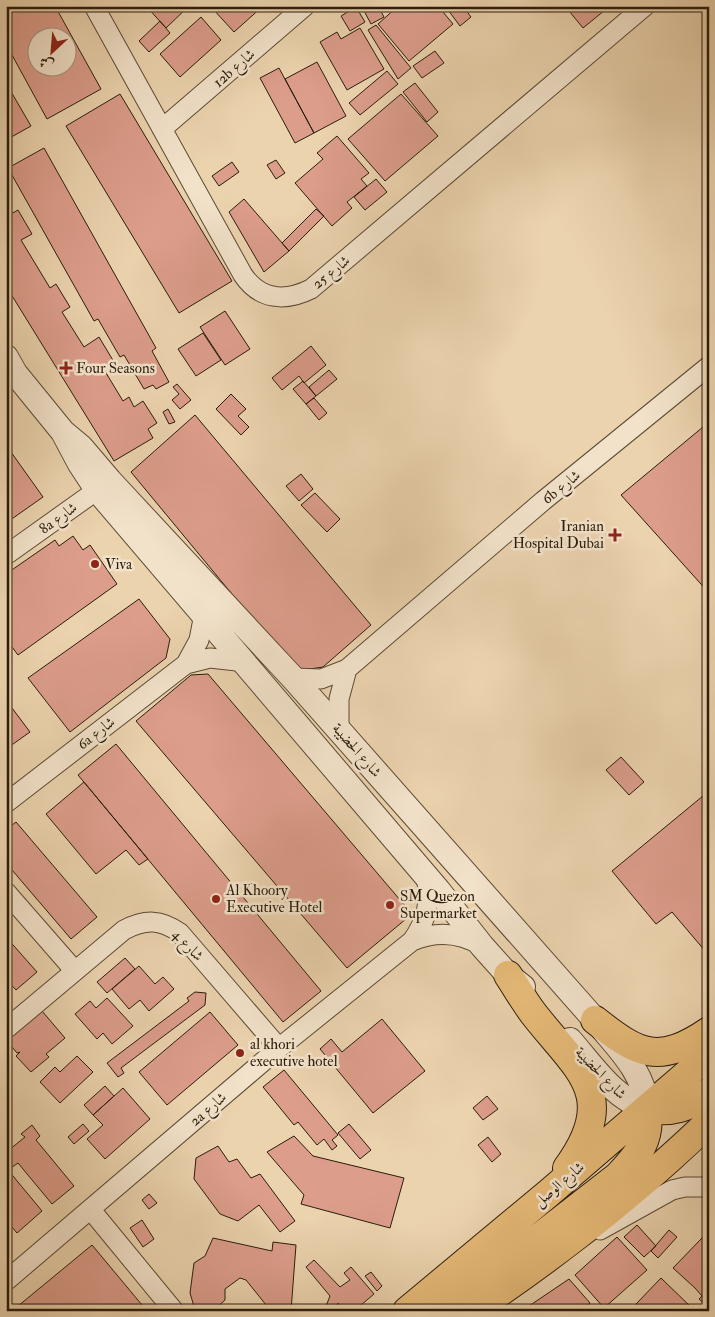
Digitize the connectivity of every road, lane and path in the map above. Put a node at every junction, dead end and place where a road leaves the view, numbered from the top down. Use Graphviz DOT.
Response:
graph roads {
  1 [pos="94,6"];
  2 [pos="305,6"];
  3 [pos="645,6"];
  4 [pos="162,129"];
  5 [pos="6,357"];
  6 [pos="709,366"];
  7 [pos="103,486"];
  8 [pos="6,555"];
  9 [pos="204,614"];
  10 [pos="246,662"];
  11 [pos="186,664"];
  12 [pos="347,669"];
  13 [pos="293,678"];
  14 [pos="339,729"];
  15 [pos="6,803"];
  16 [pos="432,883"];
  17 [pos="6,892"];
  18 [pos="483,896"];
  19 [pos="412,941"];
  20 [pos="482,946"];
  21 [pos="75,971"];
  22 [pos="508,975"];
  23 [pos="595,1020"];
  24 [pos="6,1029"];
  25 [pos="709,1031"];
  26 [pos="279,1048"];
  27 [pos="709,1055"];
  28 [pos="709,1092"];
  29 [pos="647,1108"];
  30 [pos="709,1122"];
  31 [pos="709,1186"];
  32 [pos="550,1192"];
  33 [pos="91,1210"];
  34 [pos="568,1242"];
  35 [pos="6,1281"];
  36 [pos="487,1307"];
  37 [pos="174,1311"];
  38 [pos="407,1311"];
  39 [pos="445,1311"];
  1 -- 4 [label="street, شارع 25"];
  2 -- 4 [label="street, 12b شارع"];
  3 -- 4 [label="street, شارع 25"];
  5 -- 7 [label="street, شارع الحضيبة"];
  6 -- 12 [label="street, 6b شارع"];
  7 -- 8 [label="street, 8a شارع"];
  7 -- 9 [label="street, شارع الحضيبة"];
  7 -- 13 [label="street, شارع الحضيبة"];
  9 -- 10 [label="street, شارع الحضيبة"];
  9 -- 11 [label="street, 6a شارع"];
  10 -- 11 [label="street, 6a شارع"];
  10 -- 16 [label="street, شارع الحضيبة"];
  11 -- 15 [label="street, 6a شارع"];
  12 -- 13 [label="street, 6b شارع"];
  12 -- 14 [label="street"];
  13 -- 14 [label="street, شارع الحضيبة"];
  14 -- 18 [label="street, شارع الحضيبة"];
  16 -- 18 [label="street"];
  16 -- 19 [label="street, 2a شارع"];
  16 -- 20 [label="street, شارع الحضيبة"];
  17 -- 21 [label="street"];
  18 -- 23 [label="street, شارع الحضيبة"];
  19 -- 20 [label="street, 2a شارع"];
  19 -- 26 [label="street, 2a شارع"];
  20 -- 22 [label="street, شارع الحضيبة"];
  21 -- 24 [label="street, شارع 4"];
  21 -- 26 [label="street, شارع 4"];
  22 -- 29 [label="street, شارع الحضيبة"];
  22 -- 32 [label="main road"];
  23 -- 25 [label="main road"];
  23 -- 29 [label="street, شارع الحضيبة"];
  26 -- 33 [label="street, 2a شارع"];
  27 -- 29 [label="main road, شارع الوصل"];
  28 -- 29 [label="main road"];
  29 -- 32 [label="main road, شارع الوصل"];
  29 -- 39 [label="main road"];
  30 -- 34 [label="main road"];
  31 -- 34 [label="street"];
  32 -- 38 [label="main road, شارع الوصل"];
  33 -- 35 [label="street, 2a شارع"];
  33 -- 37 [label="street"];
  34 -- 36 [label="main road"];
}
